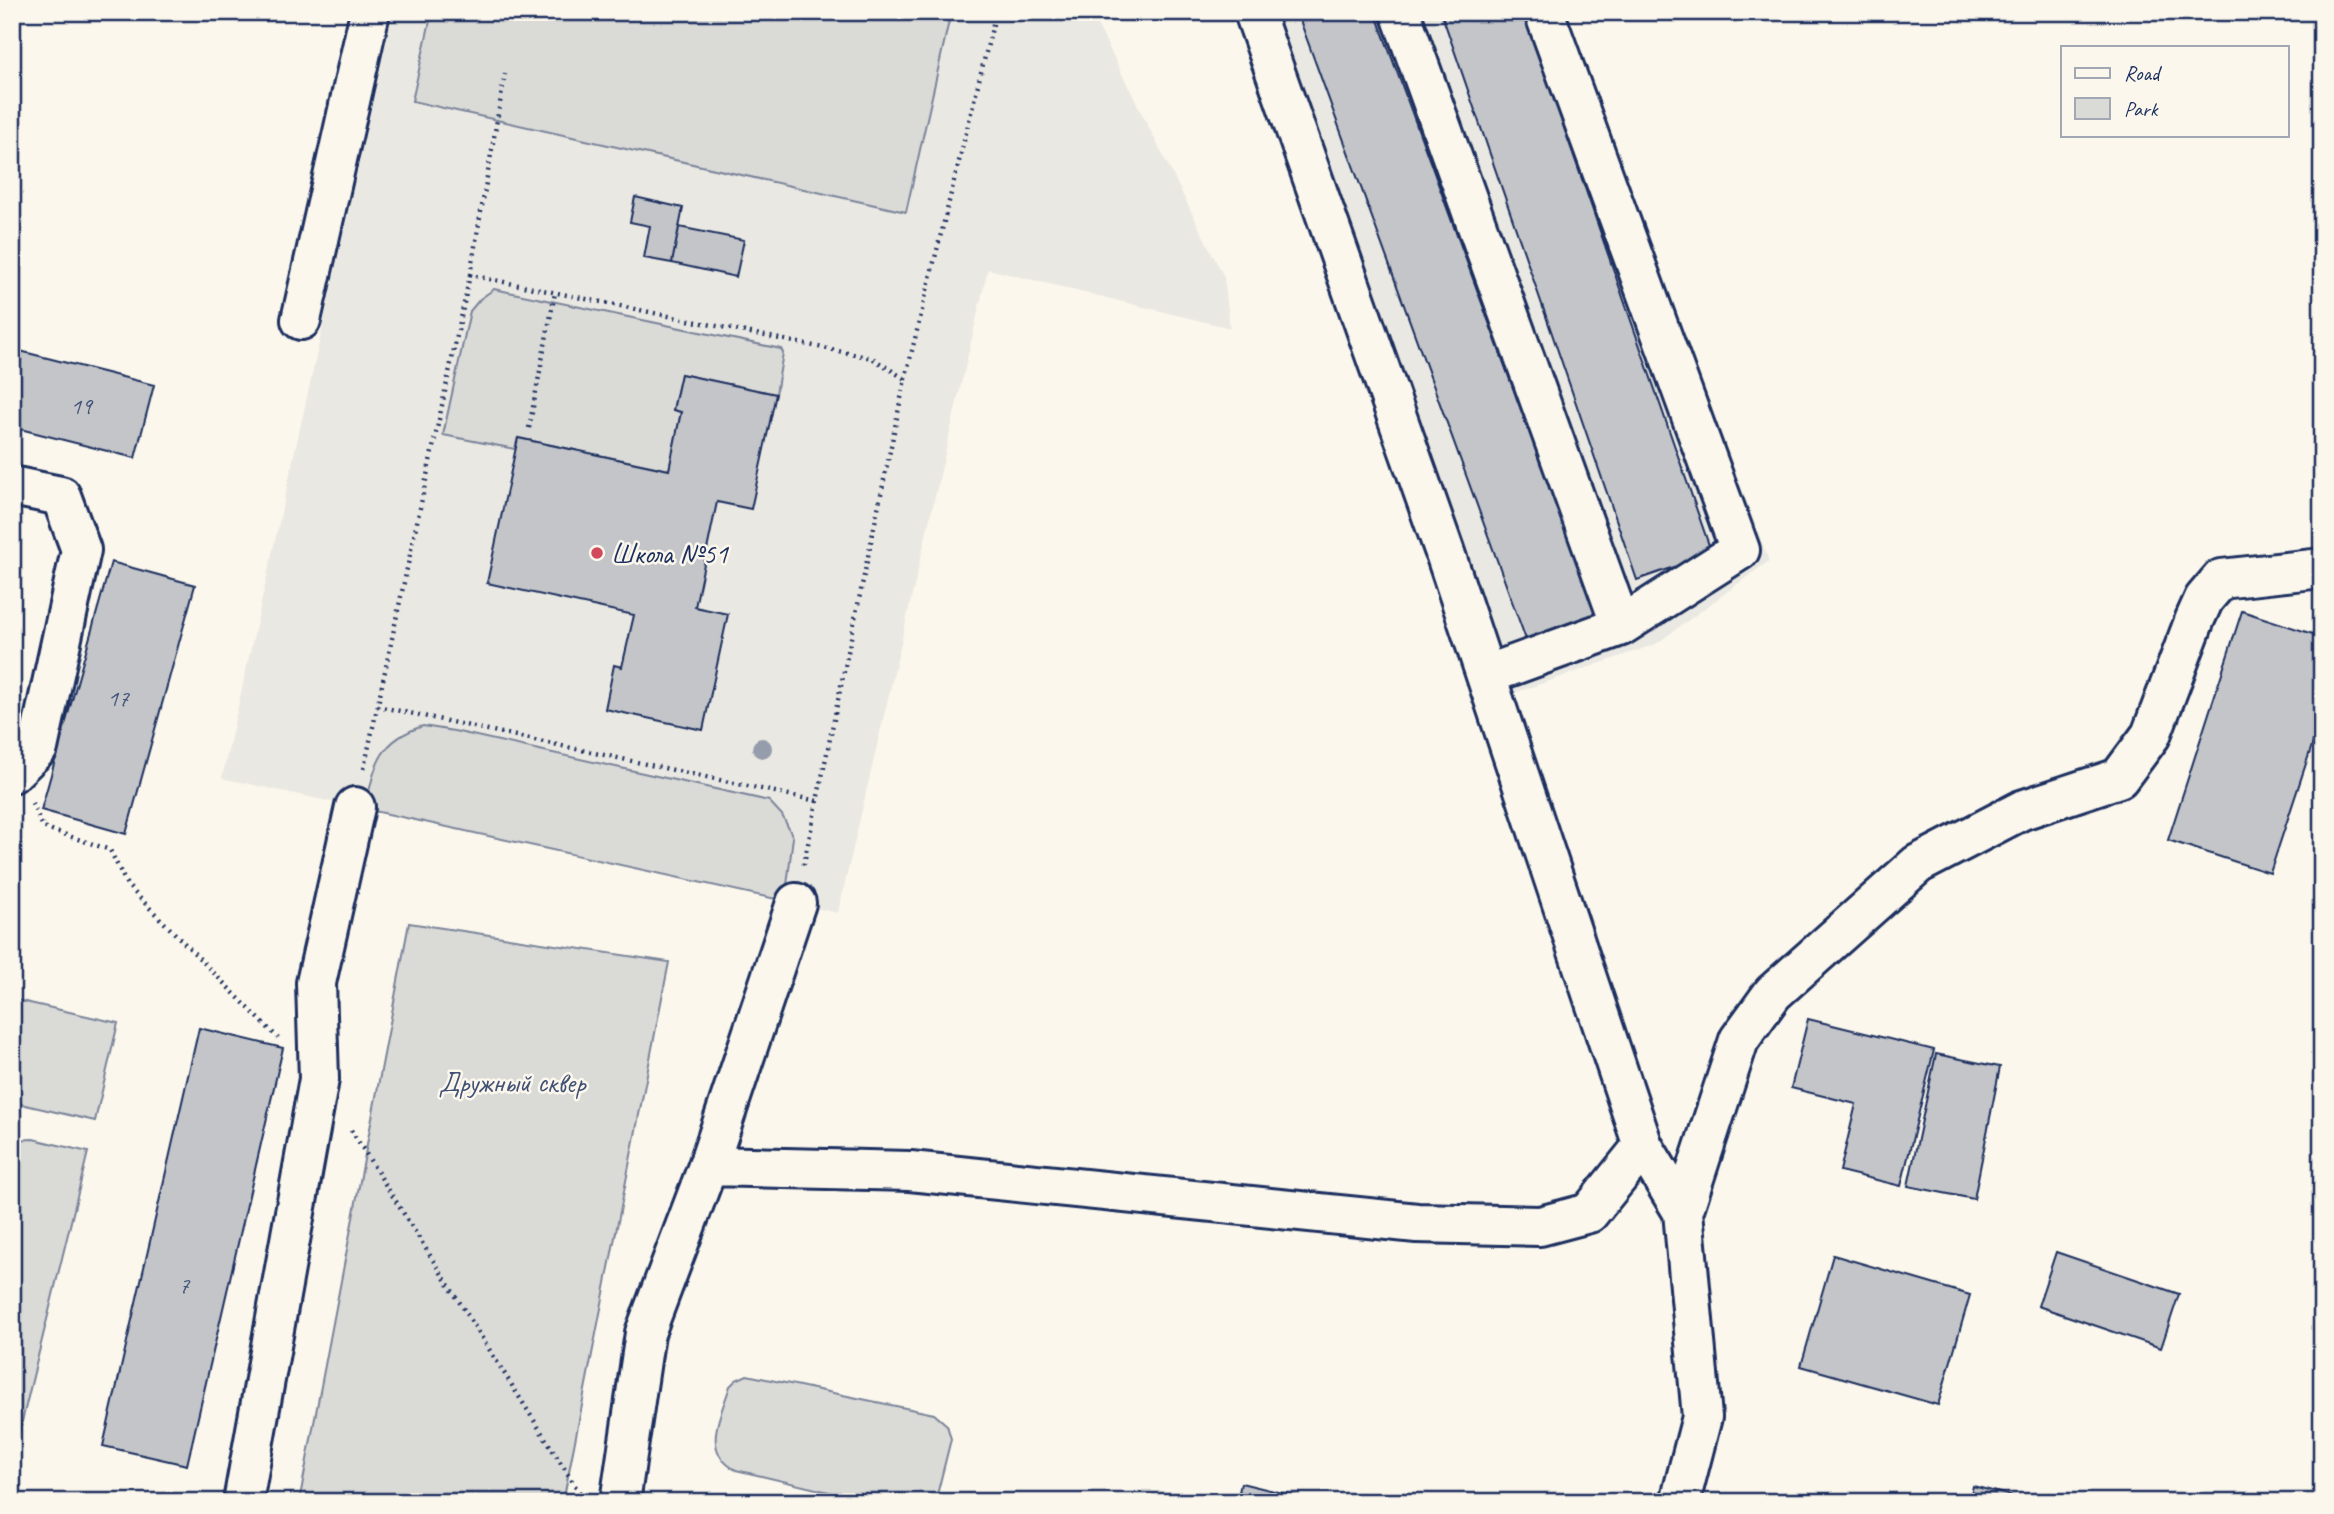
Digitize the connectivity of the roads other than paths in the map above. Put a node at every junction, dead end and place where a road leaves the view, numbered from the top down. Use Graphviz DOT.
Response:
graph roads {
  1 [pos="370,12"];
  2 [pos="1254,12"];
  3 [pos="1400,12"];
  4 [pos="1544,12"];
  5 [pos="301,320"];
  6 [pos="12,486"];
  7 [pos="2322,568"];
  8 [pos="1620,626"];
  9 [pos="1486,675"];
  10 [pos="14,771"];
  11 [pos="355,807"];
  12 [pos="796,903"];
  13 [pos="1643,1146"];
  14 [pos="708,1166"];
  15 [pos="1683,1212"];
  16 [pos="243,1502"];
  17 [pos="620,1502"];
  18 [pos="1680,1502"];
  1 -- 5 [label="street"];
  2 -- 9 [label="street"];
  3 -- 8 [label="street"];
  4 -- 8 [label="street"];
  6 -- 10 [label="street"];
  7 -- 15 [label="street"];
  8 -- 9 [label="street"];
  9 -- 13 [label="street"];
  11 -- 16 [label="street"];
  12 -- 14 [label="street"];
  13 -- 14 [label="street"];
  13 -- 15 [label="street"];
  14 -- 17 [label="street"];
  15 -- 18 [label="street"];
}
